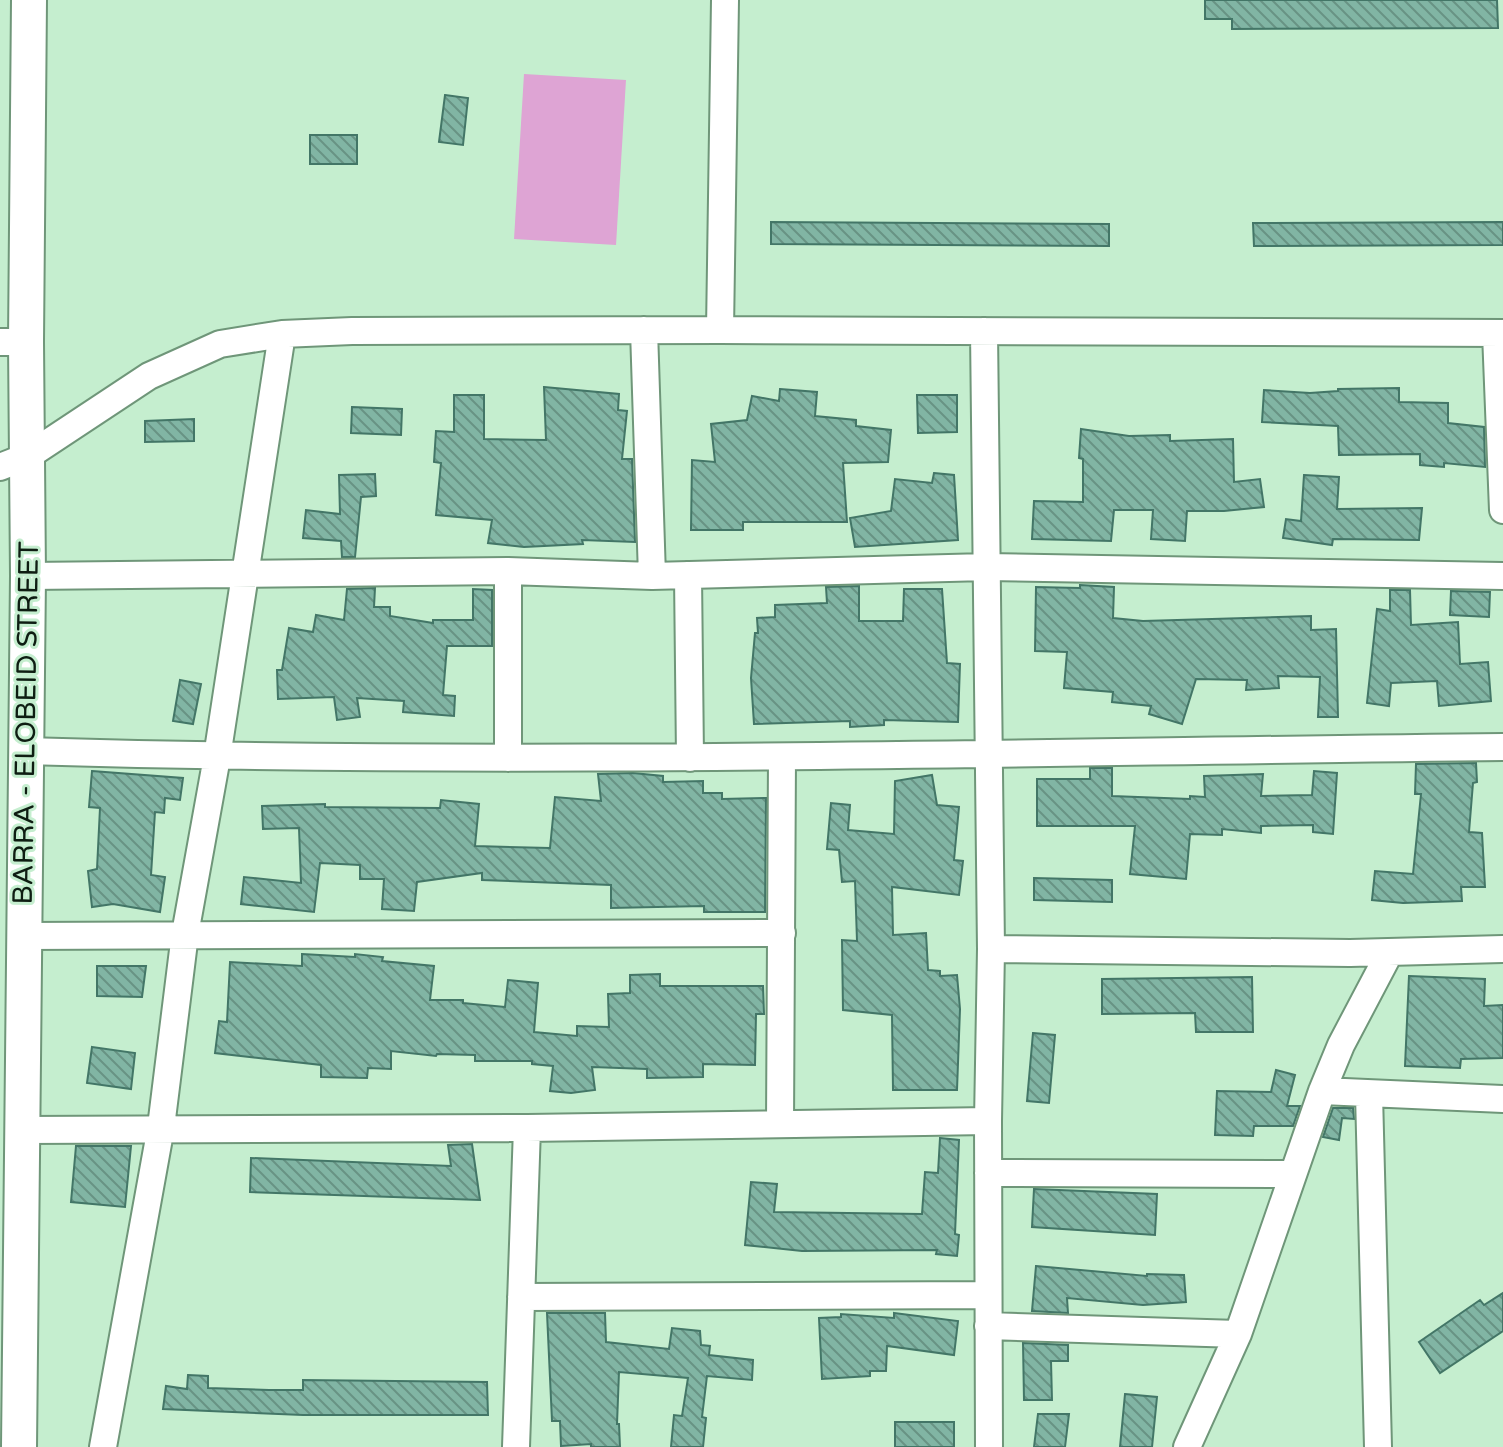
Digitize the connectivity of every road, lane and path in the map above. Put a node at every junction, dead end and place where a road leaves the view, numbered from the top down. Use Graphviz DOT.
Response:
graph roads {
  1 [pos="29,0"];
  2 [pos="725,0"];
  3 [pos="644,330"];
  4 [pos="720,330"];
  5 [pos="984,331"];
  6 [pos="1500,333"];
  7 [pos="282,334"];
  8 [pos="13,342"];
  9 [pos="14,462"];
  10 [pos="1503,510"];
  11 [pos="986,567"];
  12 [pos="508,571"];
  13 [pos="244,575"];
  14 [pos="688,575"];
  15 [pos="28,576"];
  16 [pos="652,576"];
  17 [pos="1503,576"];
  18 [pos="1503,747"];
  19 [pos="25,751"];
  20 [pos="988,753"];
  21 [pos="217,757"];
  22 [pos="508,758"];
  23 [pos="690,758"];
  24 [pos="782,758"];
  25 [pos="782,933"];
  26 [pos="185,934"];
  27 [pos="24,936"];
  28 [pos="991,949"];
  29 [pos="1503,949"];
  30 [pos="1390,952"];
  31 [pos="1322,1091"];
  32 [pos="12,1092"];
  33 [pos="1369,1094"];
  34 [pos="1503,1099"];
  35 [pos="988,1121"];
  36 [pos="780,1124"];
  37 [pos="161,1127"];
  38 [pos="527,1128"];
  39 [pos="24,1130"];
  40 [pos="988,1173"];
  41 [pos="1293,1174"];
  42 [pos="987,1295"];
  43 [pos="521,1297"];
  44 [pos="988,1326"];
  45 [pos="1238,1334"];
  46 [pos="19,1447"];
  47 [pos="103,1447"];
  48 [pos="516,1447"];
  49 [pos="989,1447"];
  50 [pos="1187,1447"];
  51 [pos="1378,1447"];
  1 -- 8 [label="main road, BARRA - ELOBEID STREET"];
  2 -- 4 [label="street"];
  3 -- 4 [label="street"];
  3 -- 7 [label="street"];
  3 -- 16 [label="street"];
  4 -- 5 [label="street"];
  5 -- 6 [label="street"];
  5 -- 11 [label="street"];
  6 -- 10 [label="street"];
  7 -- 9 [label="street"];
  7 -- 13 [label="street"];
  8 -- 9 [label="main road, BARRA - ELOBEID STREET"];
  9 -- 15 [label="main road, BARRA - ELOBEID STREET"];
  11 -- 14 [label="street"];
  11 -- 17 [label="street"];
  11 -- 20 [label="street"];
  12 -- 13 [label="street"];
  12 -- 16 [label="street"];
  12 -- 22 [label="street"];
  13 -- 15 [label="street"];
  13 -- 21 [label="street"];
  14 -- 16 [label="street"];
  14 -- 23 [label="street"];
  15 -- 19 [label="main road, BARRA - ELOBEID STREET"];
  18 -- 20 [label="street"];
  19 -- 21 [label="street"];
  19 -- 27 [label="main road, BARRA - ELOBEID STREET"];
  20 -- 24 [label="street"];
  20 -- 28 [label="street"];
  21 -- 22 [label="street"];
  21 -- 26 [label="street"];
  22 -- 23 [label="street"];
  23 -- 24 [label="street"];
  24 -- 25 [label="street"];
  25 -- 26 [label="street"];
  25 -- 36 [label="street"];
  26 -- 27 [label="street"];
  26 -- 37 [label="street"];
  27 -- 32 [label="main road, BARRA - ELOBEID STREET"];
  28 -- 30 [label="street"];
  28 -- 35 [label="street"];
  29 -- 30 [label="street"];
  30 -- 31 [label="street"];
  31 -- 33 [label="street"];
  31 -- 41 [label="street"];
  32 -- 39 [label="main road, BARRA - ELOBEID STREET"];
  33 -- 34 [label="street"];
  33 -- 51 [label="street"];
  35 -- 36 [label="street"];
  35 -- 40 [label="street"];
  36 -- 38 [label="street"];
  37 -- 38 [label="street"];
  37 -- 39 [label="street"];
  37 -- 47 [label="street"];
  38 -- 43 [label="street"];
  39 -- 46 [label="main road, BARRA - ELOBEID STREET"];
  40 -- 41 [label="street"];
  40 -- 42 [label="street"];
  41 -- 45 [label="street"];
  42 -- 43 [label="street"];
  42 -- 44 [label="street"];
  43 -- 48 [label="street"];
  44 -- 45 [label="street"];
  44 -- 49 [label="street"];
  45 -- 50 [label="street"];
}
